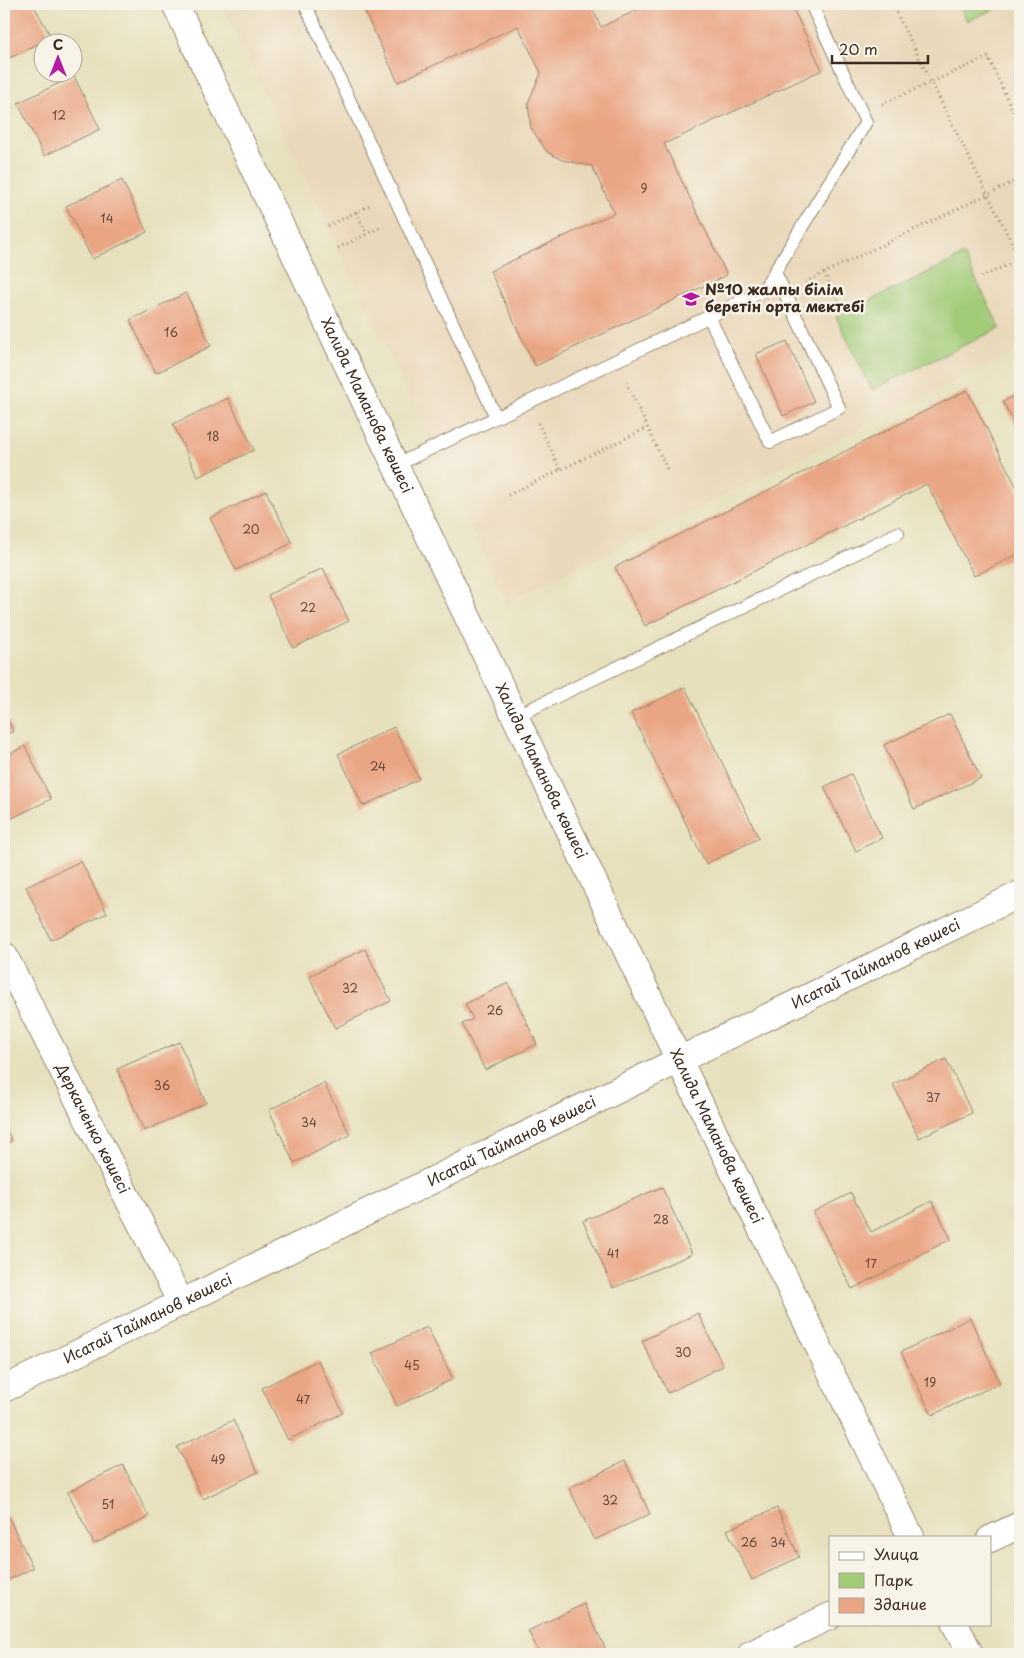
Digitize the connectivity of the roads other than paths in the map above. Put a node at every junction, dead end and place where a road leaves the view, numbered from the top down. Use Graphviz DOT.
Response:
graph roads {
  1 [pos="175,4"];
  2 [pos="305,4"];
  3 [pos="811,4"];
  4 [pos="775,272"];
  5 [pos="709,317"];
  6 [pos="496,418"];
  7 [pos="396,465"];
  8 [pos="898,533"];
  9 [pos="516,716"];
  10 [pos="1020,894"];
  11 [pos="4,955"];
  12 [pos="679,1060"];
  13 [pos="181,1302"];
  14 [pos="4,1389"];
  15 [pos="1020,1525"];
  16 [pos="911,1536"];
  17 [pos="992,1538"];
  18 [pos="829,1616"];
  19 [pos="956,1626"];
  20 [pos="751,1654"];
  21 [pos="970,1654"];
  1 -- 7 [label="street, Халида Маманова көшесі"];
  2 -- 6 [label="lane"];
  3 -- 4 [label="lane"];
  4 -- 5 [label="lane"];
  4 -- 5 [label="lane"];
  5 -- 6 [label="lane"];
  6 -- 7 [label="lane"];
  7 -- 9 [label="street, Халида Маманова көшесі"];
  8 -- 9 [label="lane"];
  9 -- 12 [label="street, Халида Маманова көшесі"];
  10 -- 12 [label="street, Исатай Тайманов көшесі"];
  11 -- 13 [label="street, Деркаченко көшесі"];
  12 -- 13 [label="street, Исатай Тайманов көшесі"];
  12 -- 16 [label="street, Халида Маманова көшесі"];
  13 -- 14 [label="street, Исатай Тайманов көшесі"];
  15 -- 17 [label="street"];
  18 -- 20 [label="street"];
  19 -- 21 [label="street"];
}
